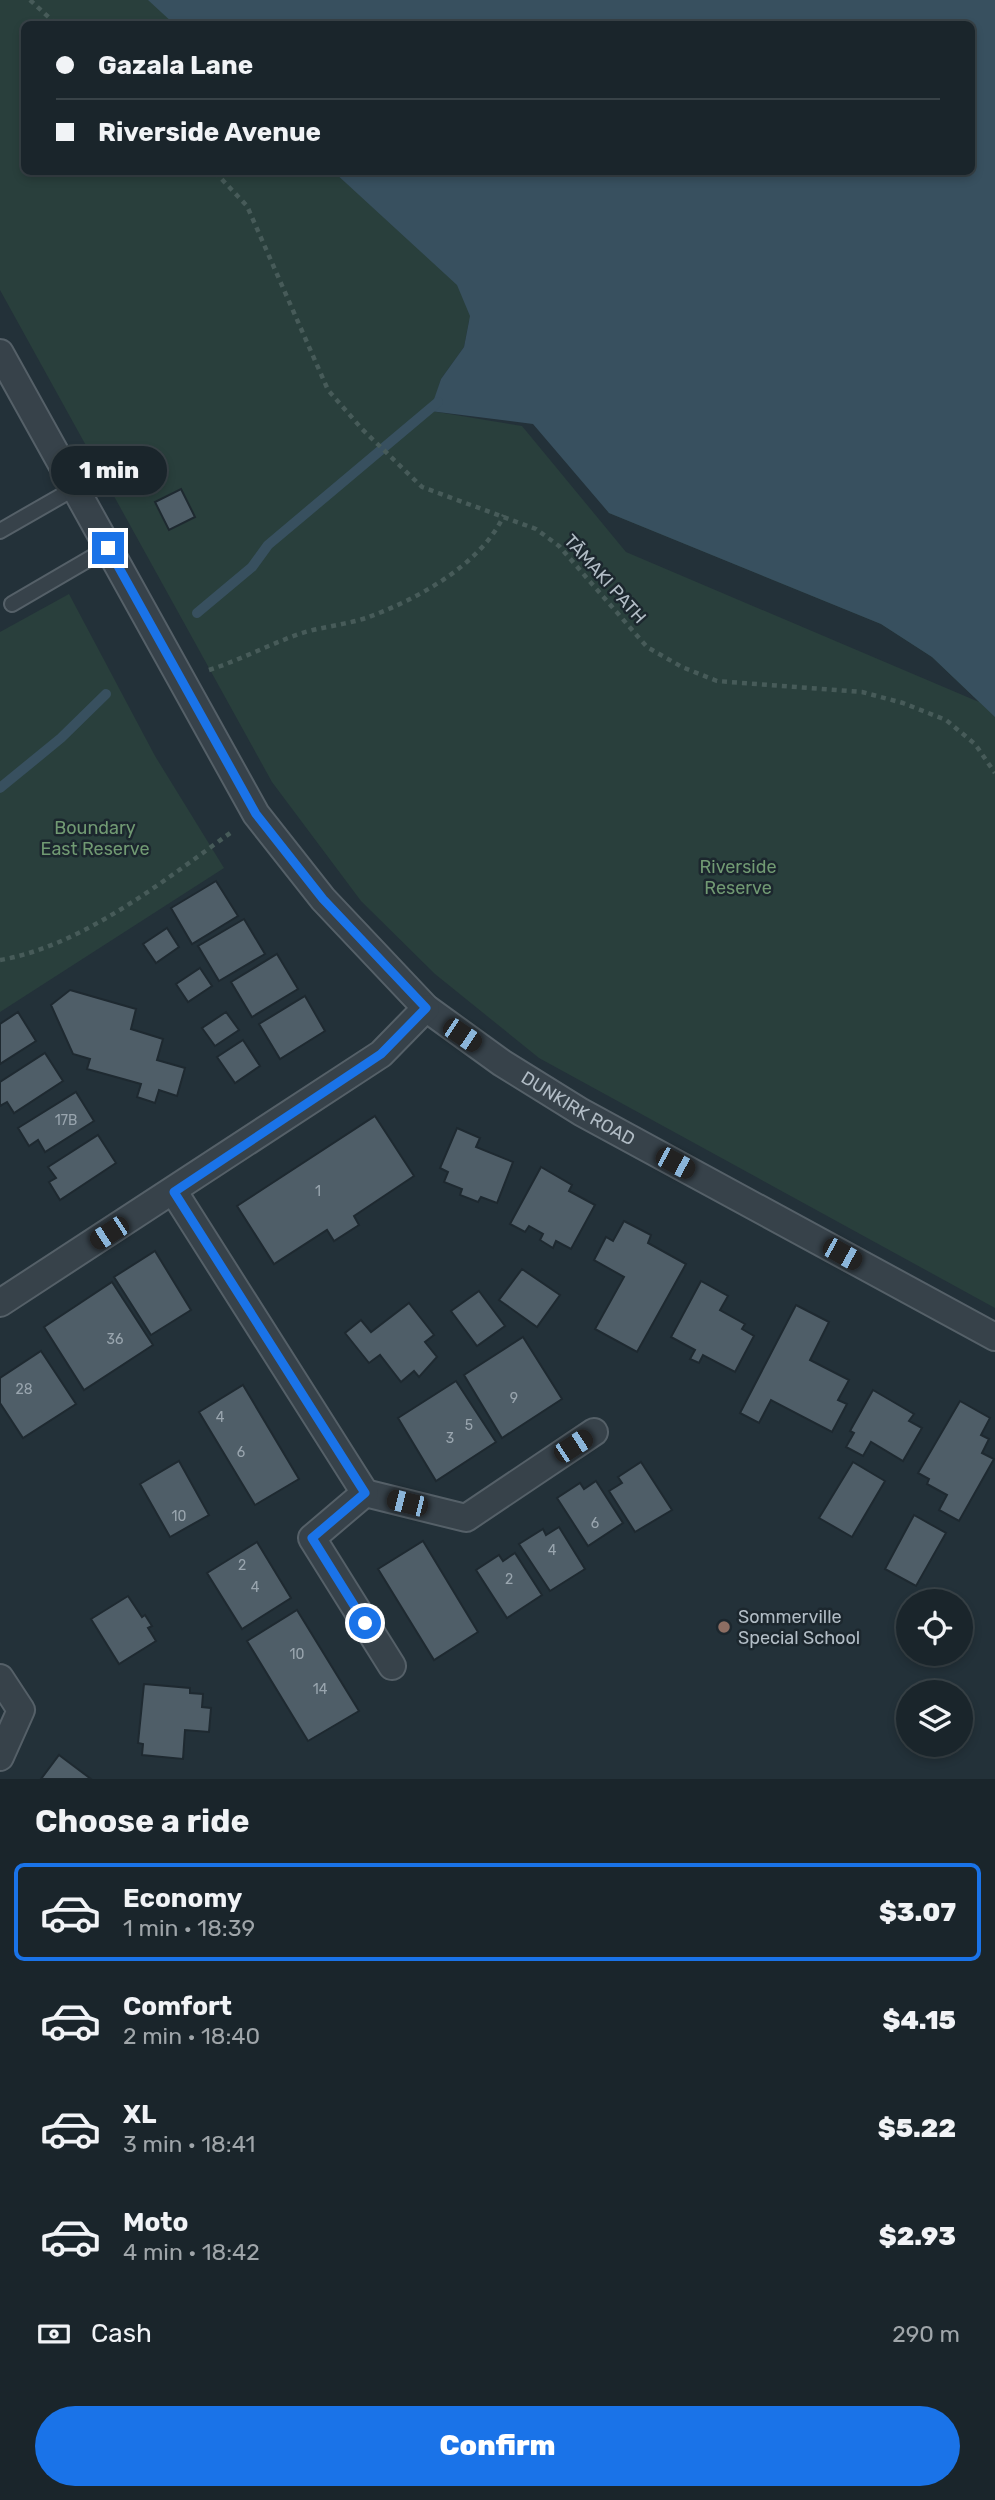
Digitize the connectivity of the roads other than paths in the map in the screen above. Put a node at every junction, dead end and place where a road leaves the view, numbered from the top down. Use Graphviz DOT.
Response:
graph roads {
  1 [pos="0,353"];
  2 [pos="7,381"];
  3 [pos="75,488"];
  4 [pos="0,531"];
  5 [pos="108,548"];
  6 [pos="12,604"];
  7 [pos="426,1008"];
  8 [pos="174,1192"];
  9 [pos="0,1303"];
  10 [pos="995,1337"];
  11 [pos="594,1432"];
  12 [pos="365,1493"];
  13 [pos="392,1666"];
  14 [pos="0,1678"];
  15 [pos="0,1757"];
  1 -- 2 [label="street, DUNKIRK ROAD"];
  2 -- 3 [label="street, DUNKIRK ROAD"];
  3 -- 4 [label="lane"];
  3 -- 5 [label="street, DUNKIRK ROAD"];
  5 -- 6 [label="lane"];
  5 -- 7 [label="street, DUNKIRK ROAD"];
  7 -- 8 [label="street"];
  7 -- 10 [label="street, DUNKIRK ROAD"];
  8 -- 9 [label="street"];
  8 -- 12 [label="street"];
  11 -- 12 [label="street"];
  12 -- 13 [label="street"];
  14 -- 15 [label="street"];
}
